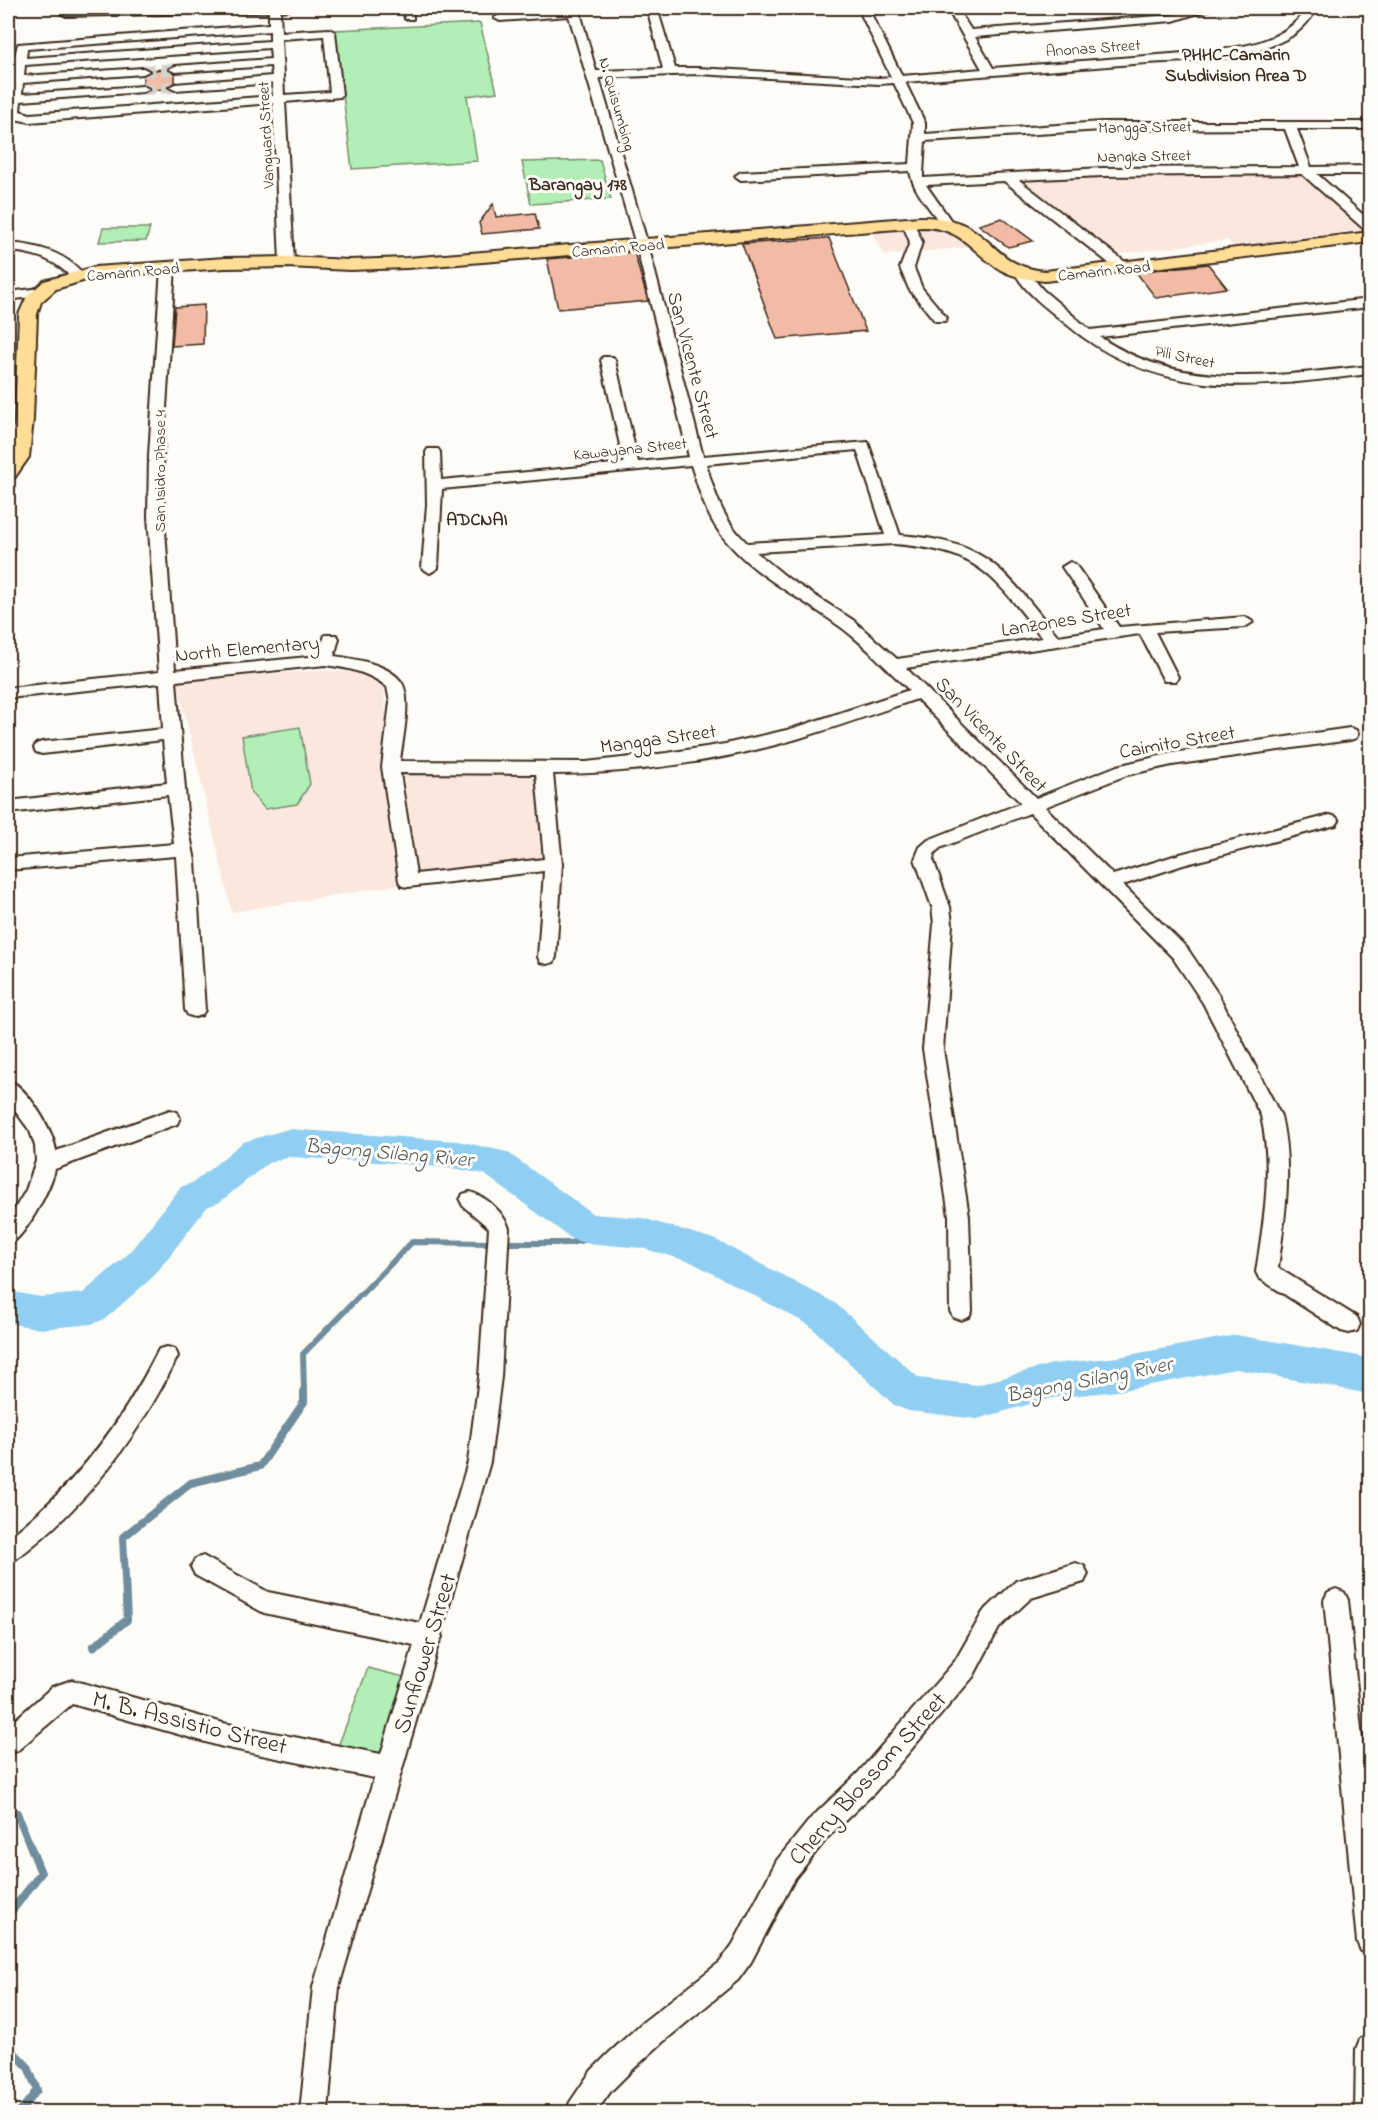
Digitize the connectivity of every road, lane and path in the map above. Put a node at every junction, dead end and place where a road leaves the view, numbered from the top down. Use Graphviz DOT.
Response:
graph roads {
  1 [pos="274,8"];
  2 [pos="285,8"];
  3 [pos="652,8"];
  4 [pos="863,8"];
  5 [pos="952,8"];
  6 [pos="1209,8"];
  7 [pos="1313,8"];
  8 [pos="188,9"];
  9 [pos="573,10"];
  10 [pos="66,13"];
  11 [pos="500,18"];
  12 [pos="968,34"];
  13 [pos="276,35"];
  14 [pos="147,36"];
  15 [pos="146,53"];
  16 [pos="19,62"];
  17 [pos="278,62"];
  18 [pos="175,69"];
  19 [pos="989,71"];
  20 [pos="670,72"];
  21 [pos="592,75"];
  22 [pos="279,79"];
  23 [pos="897,79"];
  24 [pos="19,80"];
  25 [pos="175,87"];
  26 [pos="17,98"];
  27 [pos="280,99"];
  28 [pos="144,109"];
  29 [pos="1290,125"];
  30 [pos="1371,125"];
  31 [pos="921,138"];
  32 [pos="915,167"];
  33 [pos="1371,170"];
  34 [pos="1307,172"];
  35 [pos="741,176"];
  36 [pos="1007,177"];
  37 [pos="918,182"];
  38 [pos="909,223"];
  39 [pos="948,225"];
  40 [pos="1371,227"];
  41 [pos="1371,237"];
  42 [pos="642,245"];
  43 [pos="8,247"];
  44 [pos="287,262"];
  45 [pos="168,267"];
  46 [pos="1124,268"];
  47 [pos="1023,275"];
  48 [pos="78,276"];
  49 [pos="40,292"];
  50 [pos="8,296"];
  51 [pos="1371,303"];
  52 [pos="940,318"];
  53 [pos="1088,334"];
  54 [pos="608,360"];
  55 [pos="1371,370"];
  56 [pos="433,452"];
  57 [pos="697,460"];
  58 [pos="632,466"];
  59 [pos="8,473"];
  60 [pos="435,485"];
  61 [pos="894,539"];
  62 [pos="742,548"];
  63 [pos="1070,567"];
  64 [pos="430,568"];
  65 [pos="1245,622"];
  66 [pos="1145,628"];
  67 [pos="1116,634"];
  68 [pos="331,639"];
  69 [pos="1055,643"];
  70 [pos="325,660"];
  71 [pos="894,665"];
  72 [pos="168,676"];
  73 [pos="1170,677"];
  74 [pos="921,692"];
  75 [pos="8,693"];
  76 [pos="171,734"];
  77 [pos="1350,734"];
  78 [pos="42,748"];
  79 [pos="391,767"];
  80 [pos="544,769"];
  81 [pos="175,788"];
  82 [pos="1032,805"];
  83 [pos="8,807"];
  84 [pos="1330,821"];
  85 [pos="185,849"];
  86 [pos="8,864"];
  87 [pos="553,864"];
  88 [pos="1111,882"];
  89 [pos="547,957"];
  90 [pos="195,1010"];
  91 [pos="8,1088"];
  92 [pos="170,1118"];
  93 [pos="48,1163"];
  94 [pos="470,1200"];
  95 [pos="8,1236"];
  96 [pos="961,1311"];
  97 [pos="1349,1324"];
  98 [pos="167,1356"];
  99 [pos="8,1551"];
  100 [pos="203,1567"];
  101 [pos="1076,1574"];
  102 [pos="1336,1600"];
  103 [pos="430,1637"];
  104 [pos="11,1734"];
  105 [pos="389,1768"];
  106 [pos="1371,1942"];
  107 [pos="1371,2049"];
  108 [pos="314,2112"];
  109 [pos="580,2112"];
  110 [pos="1369,2112"];
  1 -- 2 [label="street"];
  1 -- 8 [label="street"];
  1 -- 13 [label="street, Vanguard Street"];
  3 -- 20 [label="street"];
  4 -- 23 [label="street"];
  5 -- 12 [label="street"];
  6 -- 12 [label="street"];
  7 -- 19 [label="street, Anonas Street"];
  8 -- 10 [label="street"];
  9 -- 11 [label="street"];
  9 -- 21 [label="street, N. Quisumbing"];
  12 -- 19 [label="street"];
  13 -- 14 [label="street"];
  13 -- 15 [label="street"];
  13 -- 17 [label="street, Vanguard Street"];
  13 -- 27 [label="street"];
  14 -- 15 [label="street"];
  14 -- 16 [label="street"];
  15 -- 16 [label="street"];
  15 -- 24 [label="street"];
  16 -- 24 [label="street"];
  17 -- 18 [label="street"];
  17 -- 22 [label="street, Vanguard Street"];
  19 -- 23 [label="street, Anonas Street"];
  20 -- 21 [label="street, Anonas Street"];
  20 -- 23 [label="street, Anonas Street"];
  21 -- 42 [label="street, N. Quisumbing"];
  22 -- 25 [label="street"];
  22 -- 27 [label="street, Vanguard Street"];
  23 -- 31 [label="street"];
  24 -- 26 [label="street"];
  26 -- 28 [label="street"];
  26 -- 28 [label="street"];
  27 -- 28 [label="street"];
  27 -- 44 [label="street, Vanguard Street"];
  29 -- 30 [label="street, Mangga Street"];
  29 -- 31 [label="street, Mangga Street"];
  29 -- 34 [label="street"];
  31 -- 32 [label="street"];
  32 -- 35 [label="street"];
  32 -- 37 [label="street"];
  33 -- 34 [label="street, Nangka Street"];
  34 -- 36 [label="street, Nangka Street"];
  34 -- 40 [label="street"];
  36 -- 37 [label="street, Nangka Street"];
  36 -- 46 [label="street"];
  37 -- 39 [label="street"];
  38 -- 39 [label="main road, Camarin Road"];
  38 -- 42 [label="main road, Camarin Road"];
  38 -- 52 [label="street"];
  39 -- 47 [label="main road, Camarin Road"];
  41 -- 46 [label="main road, Camarin Road"];
  42 -- 44 [label="main road, Camarin Road"];
  42 -- 57 [label="street, San Vicente Street"];
  43 -- 48 [label="street"];
  44 -- 45 [label="main road, Camarin Road"];
  45 -- 48 [label="main road, Camarin Road"];
  45 -- 72 [label="street, San Isidro Phase 4"];
  46 -- 47 [label="main road, Camarin Road"];
  47 -- 53 [label="street, Pili Street"];
  48 -- 49 [label="main road, Camarin Road"];
  49 -- 50 [label="street"];
  49 -- 59 [label="main road"];
  51 -- 53 [label="street"];
  53 -- 55 [label="street, Pili Street"];
  54 -- 58 [label="street"];
  56 -- 60 [label="street"];
  57 -- 58 [label="street, Kawayana Street"];
  57 -- 61 [label="street, Kawayana Street"];
  57 -- 62 [label="street, San Vicente Street"];
  58 -- 60 [label="street, Kawayana Street"];
  60 -- 64 [label="street"];
  61 -- 62 [label="street"];
  61 -- 69 [label="street"];
  62 -- 71 [label="street, San Vicente Street"];
  63 -- 67 [label="street"];
  65 -- 66 [label="street, Lanzones Street"];
  66 -- 67 [label="street, Lanzones Street"];
  66 -- 73 [label="street"];
  67 -- 69 [label="street, Lanzones Street"];
  68 -- 70 [label="street"];
  69 -- 71 [label="street, Lanzones Street"];
  70 -- 72 [label="street, North Elementary"];
  70 -- 79 [label="street, North Elementary"];
  71 -- 74 [label="street, San Vicente Street"];
  72 -- 75 [label="street, North Elementary"];
  72 -- 76 [label="street, San Isidro Phase 4"];
  74 -- 80 [label="street, Mangga Street"];
  74 -- 82 [label="street, San Vicente Street"];
  76 -- 78 [label="street"];
  76 -- 81 [label="street, San Isidro Phase 4"];
  77 -- 82 [label="street, Caimito Street"];
  79 -- 80 [label="street, Mangga Street"];
  79 -- 87 [label="street, North Elementary"];
  80 -- 87 [label="street"];
  81 -- 83 [label="street"];
  81 -- 85 [label="street, San Isidro Phase 4"];
  82 -- 88 [label="street, San Vicente Street"];
  82 -- 96 [label="street, Caimito Street"];
  84 -- 88 [label="street"];
  85 -- 86 [label="street"];
  85 -- 90 [label="street, San Isidro Phase 4"];
  87 -- 89 [label="street"];
  88 -- 97 [label="street, San Vicente Street"];
  91 -- 93 [label="street"];
  92 -- 93 [label="street"];
  93 -- 95 [label="street"];
  94 -- 103 [label="street, Sunflower Street"];
  98 -- 99 [label="street"];
  100 -- 103 [label="street"];
  101 -- 109 [label="street, Cherry Blossom Street"];
  102 -- 106 [label="street"];
  103 -- 105 [label="street, Sunflower Street"];
  104 -- 105 [label="street, M. B. Assistio Street"];
  105 -- 108 [label="street, Sunflower Street"];
  107 -- 110 [label="street"];
}
